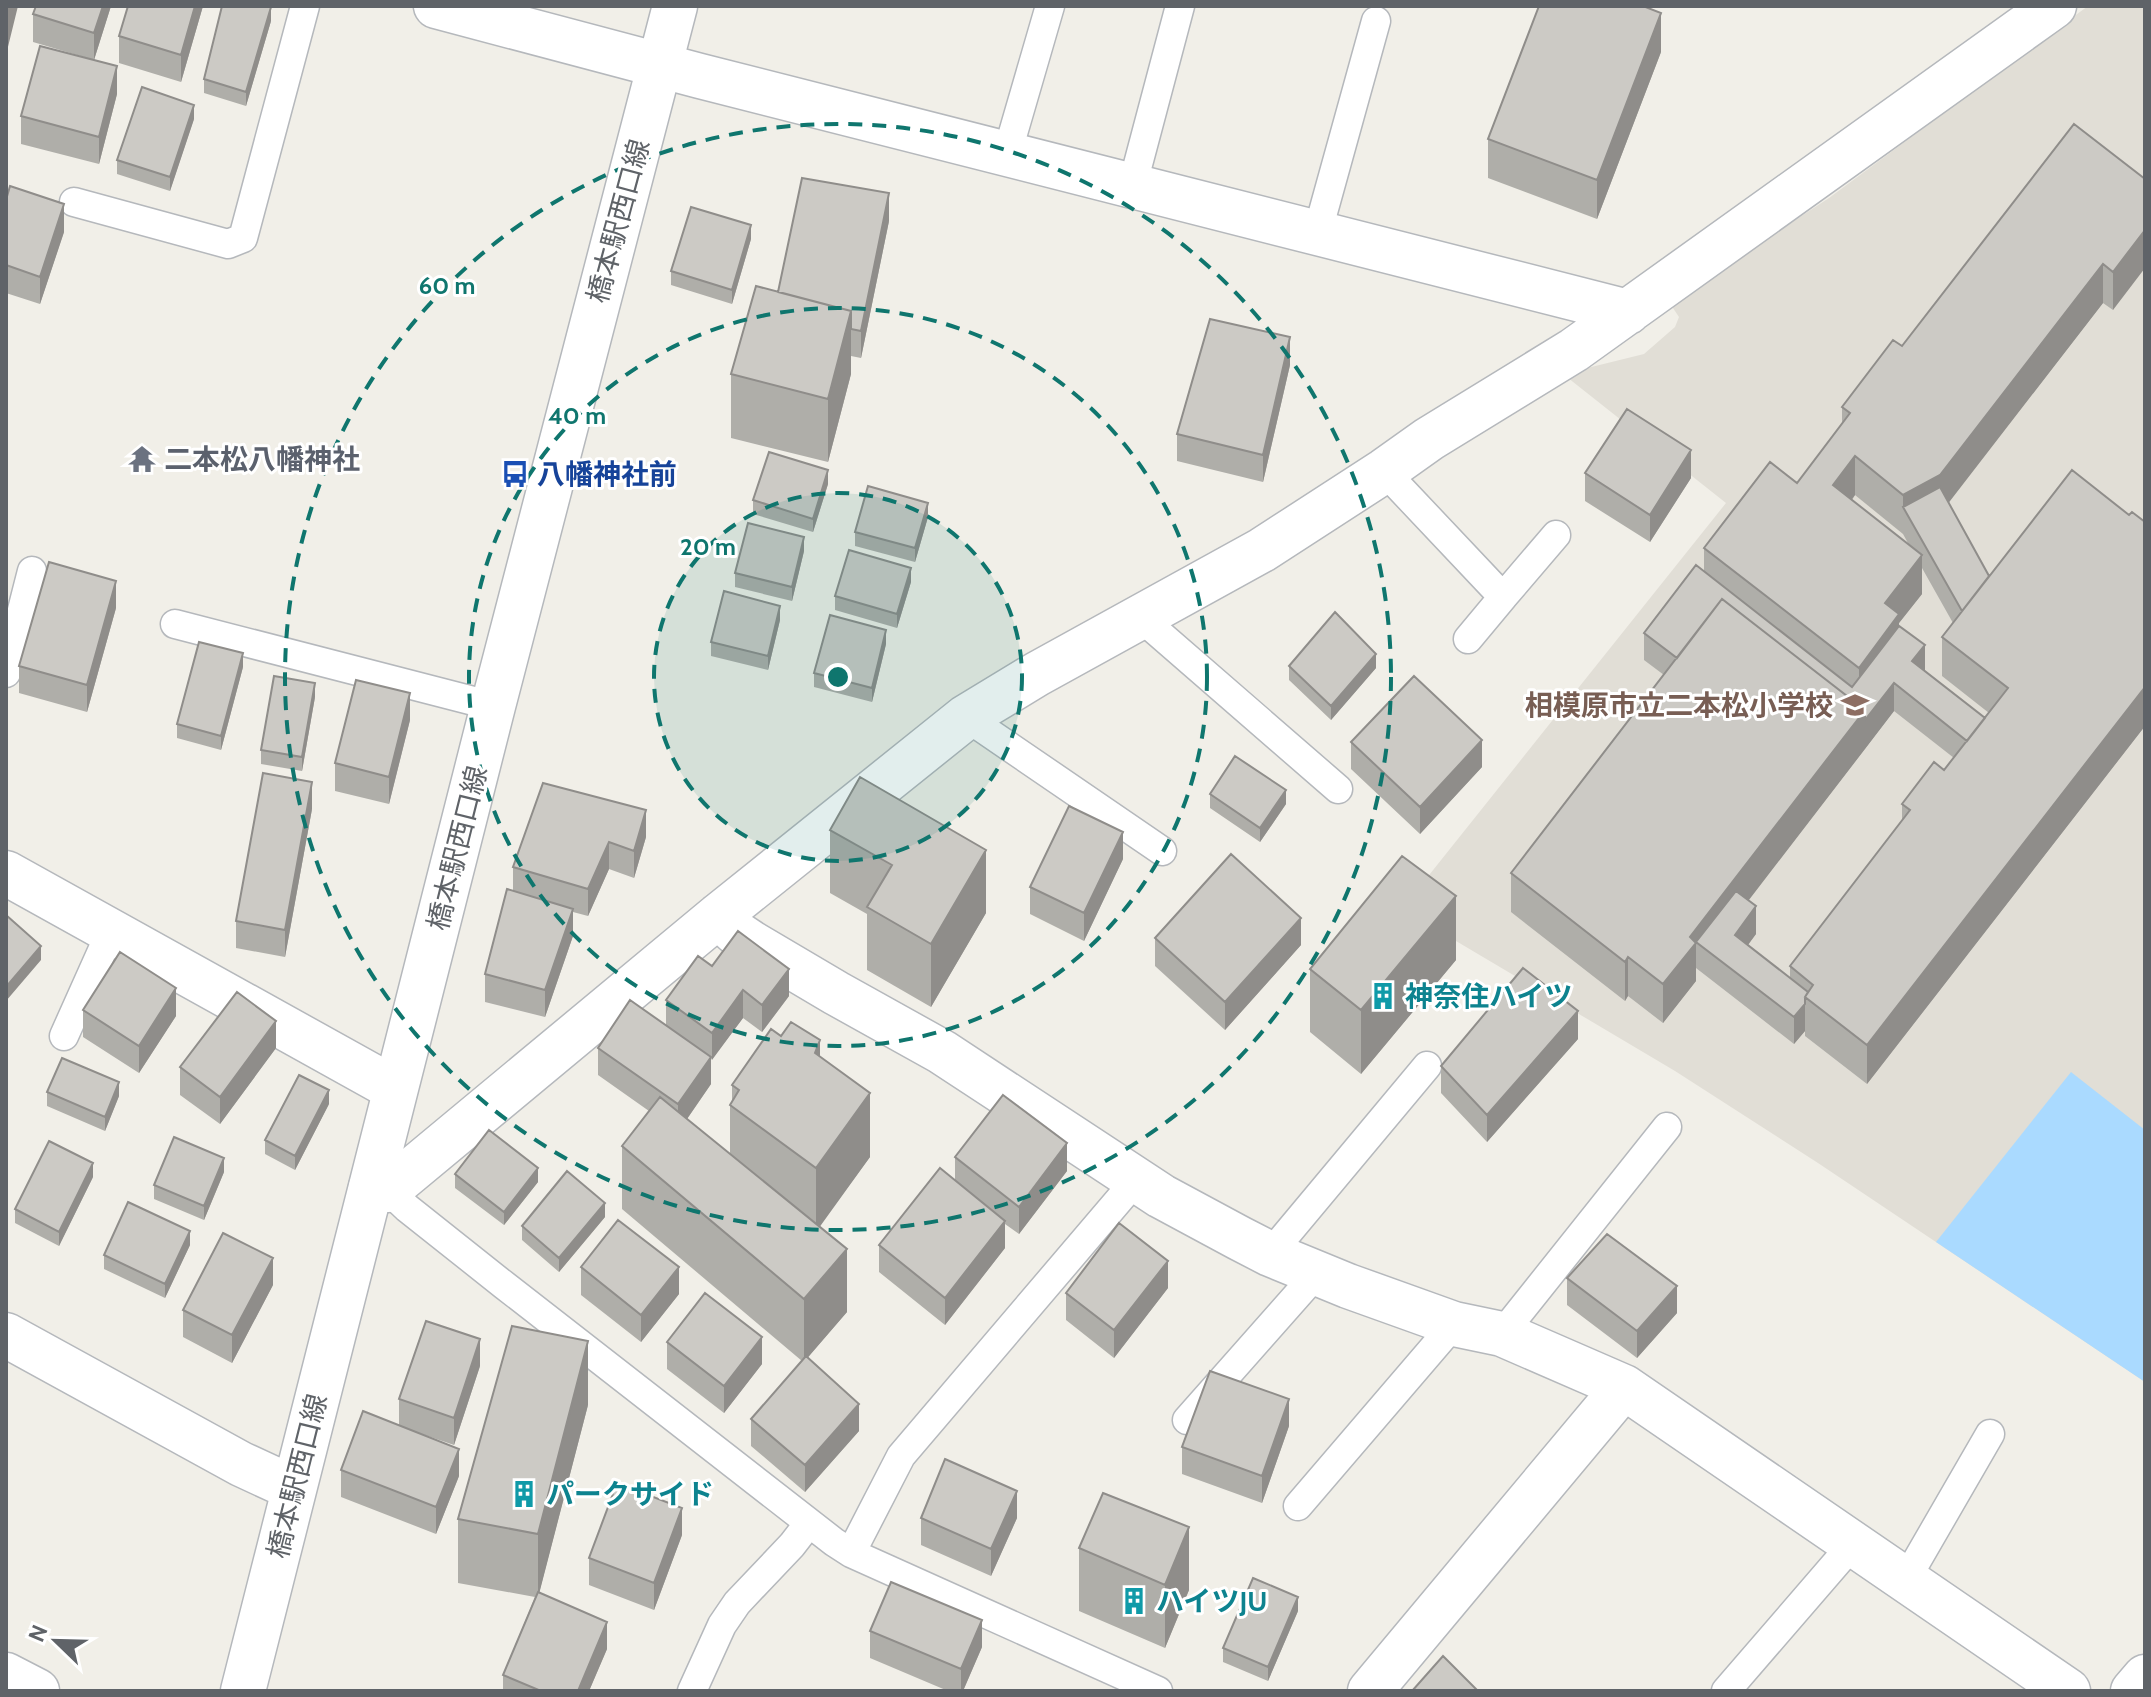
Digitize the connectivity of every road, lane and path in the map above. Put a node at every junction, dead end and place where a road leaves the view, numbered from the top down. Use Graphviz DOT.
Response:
graph roads {
  1 [pos="305,6"];
  2 [pos="436,6"];
  3 [pos="675,6"];
  4 [pos="1050,6"];
  5 [pos="1180,6"];
  6 [pos="2054,6"];
  7 [pos="1376,21"];
  8 [pos="660,64"];
  9 [pos="1007,154"];
  10 [pos="1132,187"];
  11 [pos="74,202"];
  12 [pos="1317,234"];
  13 [pos="1628,312"];
  14 [pos="1384,471"];
  15 [pos="1556,535"];
  16 [pos="32,571"];
  17 [pos="1503,597"];
  18 [pos="1140,617"];
  19 [pos="175,624"];
  20 [pos="1468,639"];
  21 [pos="6,673"];
  22 [pos="493,706"];
  23 [pos="966,717"];
  24 [pos="1338,789"];
  25 [pos="1162,851"];
  26 [pos="6,873"];
  27 [pos="718,916"];
  28 [pos="111,931"];
  29 [pos="64,1036"];
  30 [pos="1427,1066"];
  31 [pos="395,1089"];
  32 [pos="1667,1127"];
  33 [pos="1136,1180"];
  34 [pos="380,1189"];
  35 [pos="1270,1254"];
  36 [pos="1317,1273"];
  37 [pos="1454,1324"];
  38 [pos="1502,1334"];
  39 [pos="6,1335"];
  40 [pos="1624,1387"];
  41 [pos="1187,1420"];
  42 [pos="1990,1434"];
  43 [pos="293,1488"];
  44 [pos="1298,1506"];
  45 [pos="809,1523"];
  46 [pos="1852,1545"];
  47 [pos="851,1553"];
  48 [pos="1905,1581"];
  49 [pos="6,1675"];
  50 [pos="2145,1677"];
  51 [pos="37,1691"];
  52 [pos="243,1691"];
  53 [pos="692,1691"];
  54 [pos="1158,1691"];
  55 [pos="1370,1691"];
  56 [pos="1726,1691"];
  57 [pos="2068,1691"];
  58 [pos="2133,1691"];
  1 -- 11 [label="lane"];
  2 -- 8 [label="street"];
  3 -- 8 [label="street, 橋本駅西口線"];
  4 -- 9 [label="lane"];
  5 -- 10 [label="lane"];
  6 -- 13 [label="street"];
  7 -- 12 [label="lane"];
  8 -- 9 [label="street"];
  8 -- 22 [label="street, 橋本駅西口線"];
  9 -- 10 [label="street"];
  10 -- 12 [label="street"];
  12 -- 13 [label="street"];
  13 -- 14 [label="street"];
  14 -- 17 [label="lane"];
  14 -- 18 [label="street"];
  15 -- 17 [label="lane"];
  16 -- 21 [label="lane"];
  17 -- 20 [label="lane"];
  18 -- 23 [label="street"];
  18 -- 24 [label="lane"];
  19 -- 22 [label="lane"];
  22 -- 31 [label="street, 橋本駅西口線"];
  23 -- 25 [label="lane"];
  23 -- 27 [label="street"];
  26 -- 28 [label="street"];
  27 -- 33 [label="street"];
  27 -- 34 [label="street"];
  28 -- 29 [label="lane"];
  28 -- 31 [label="street"];
  30 -- 35 [label="lane"];
  31 -- 34 [label="street, 橋本駅西口線"];
  32 -- 38 [label="lane"];
  33 -- 35 [label="street"];
  33 -- 47 [label="lane"];
  34 -- 43 [label="street, 橋本駅西口線"];
  34 -- 45 [label="lane"];
  35 -- 36 [label="street"];
  36 -- 37 [label="street"];
  36 -- 41 [label="lane"];
  37 -- 38 [label="street"];
  37 -- 44 [label="lane"];
  38 -- 40 [label="street"];
  39 -- 43 [label="street"];
  40 -- 46 [label="street"];
  40 -- 55 [label="street"];
  42 -- 48 [label="lane"];
  43 -- 52 [label="street, 橋本駅西口線"];
  45 -- 47 [label="lane"];
  45 -- 53 [label="lane"];
  46 -- 48 [label="street"];
  46 -- 56 [label="lane"];
  47 -- 54 [label="lane"];
  48 -- 57 [label="street"];
  49 -- 51 [label="street"];
  50 -- 58 [label="street"];
}
